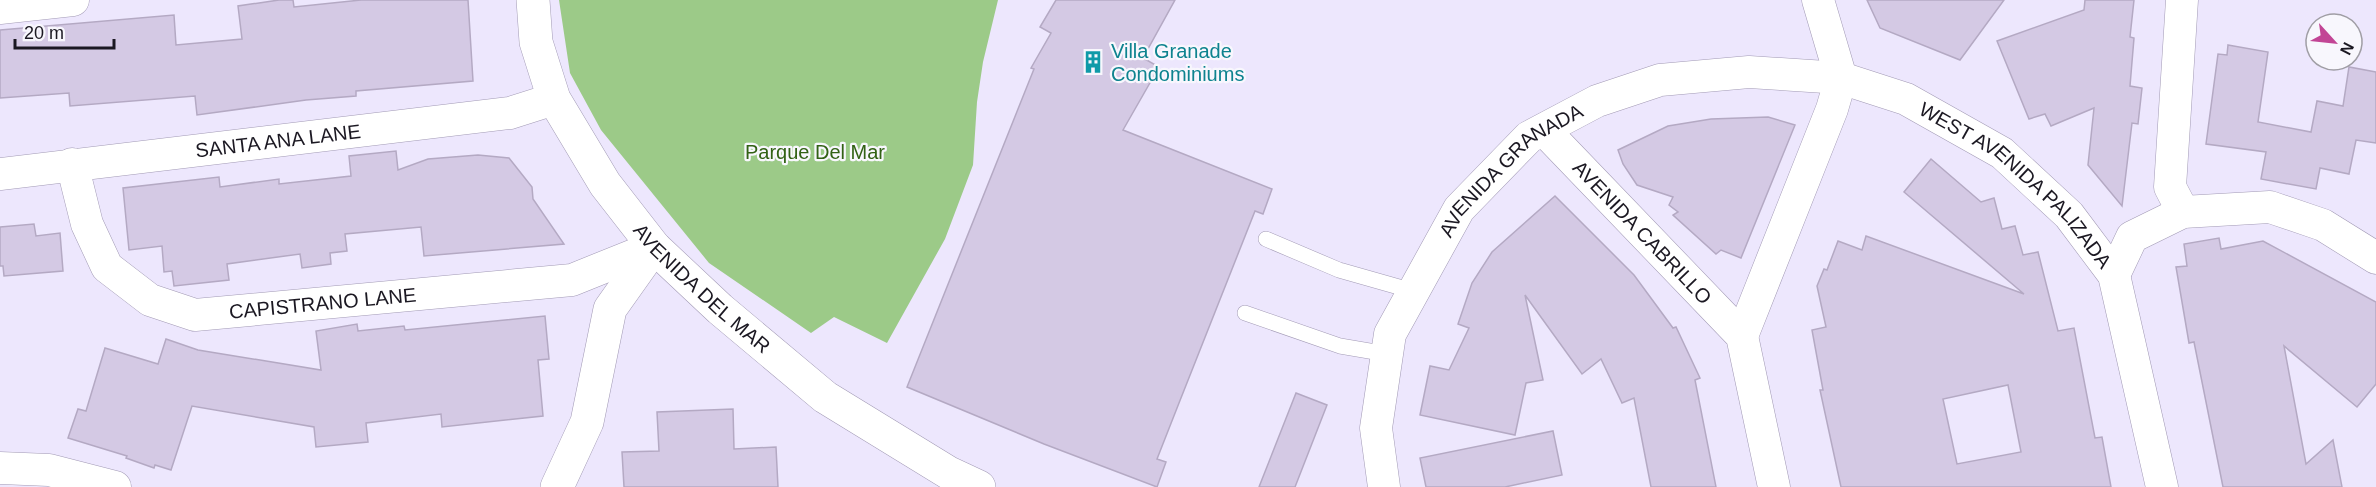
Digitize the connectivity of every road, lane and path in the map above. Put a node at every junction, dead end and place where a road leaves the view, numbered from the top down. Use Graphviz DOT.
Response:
graph roads {
  1 [pos="74,0"];
  2 [pos="533,0"];
  3 [pos="1818,0"];
  4 [pos="2182,0"];
  5 [pos="0,8"];
  6 [pos="1841,78"];
  7 [pos="554,99"];
  8 [pos="1544,130"];
  9 [pos="72,164"];
  10 [pos="0,174"];
  11 [pos="2183,212"];
  12 [pos="1266,239"];
  13 [pos="654,247"];
  14 [pos="2376,258"];
  15 [pos="2114,275"];
  16 [pos="1413,291"];
  17 [pos="1245,313"];
  18 [pos="1742,336"];
  19 [pos="1387,354"];
  20 [pos="0,468"];
  21 [pos="946,480"];
  22 [pos="116,487"];
  23 [pos="557,487"];
  24 [pos="980,487"];
  25 [pos="1384,487"];
  26 [pos="1774,487"];
  27 [pos="2162,487"];
  1 -- 5 [label="street"];
  2 -- 7 [label="main road, AVENIDA DEL MAR"];
  3 -- 6 [label="street"];
  4 -- 11 [label="street"];
  6 -- 8 [label="street, AVENIDA GRANADA"];
  6 -- 15 [label="street, WEST AVENIDA PALIZADA"];
  6 -- 18 [label="street"];
  7 -- 9 [label="street, SANTA ANA LANE"];
  7 -- 13 [label="main road, AVENIDA DEL MAR"];
  8 -- 16 [label="street, AVENIDA GRANADA"];
  8 -- 18 [label="street, AVENIDA CABRILLO"];
  9 -- 10 [label="street, SANTA ANA LANE"];
  9 -- 13 [label="street, CAPISTRANO LANE"];
  11 -- 14 [label="street"];
  11 -- 15 [label="street"];
  12 -- 16 [label="lane"];
  13 -- 21 [label="main road, AVENIDA DEL MAR"];
  13 -- 23 [label="main road"];
  15 -- 27 [label="street, WEST AVENIDA PALIZADA"];
  16 -- 19 [label="street, AVENIDA GRANADA"];
  17 -- 19 [label="lane"];
  18 -- 26 [label="street"];
  19 -- 25 [label="street, AVENIDA GRANADA"];
  20 -- 22 [label="street"];
  21 -- 24 [label="main road, AVENIDA DEL MAR"];
}
